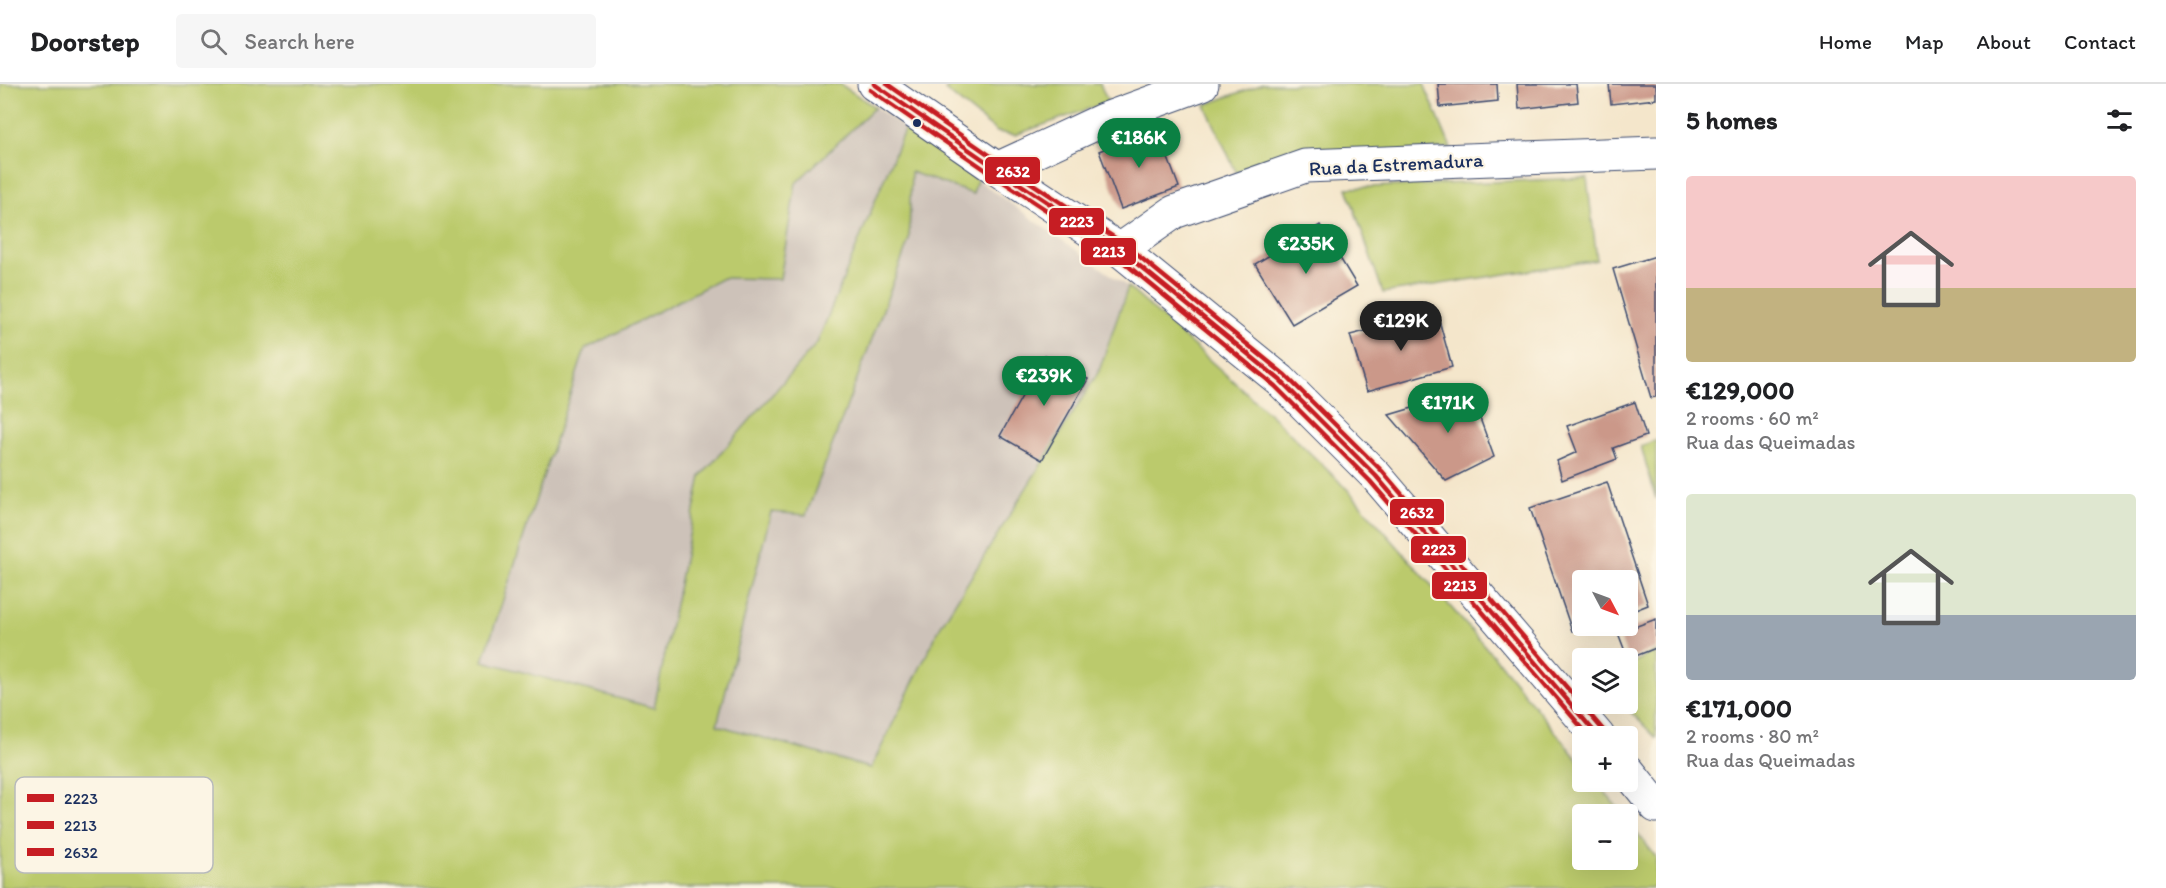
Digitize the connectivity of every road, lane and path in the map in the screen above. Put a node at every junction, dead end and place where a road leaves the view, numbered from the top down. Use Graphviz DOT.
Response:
graph roads {
  1 [pos="874,84"];
  2 [pos="1202,84"];
  3 [pos="1656,153"];
  4 [pos="997,169"];
  5 [pos="1120,250"];
  6 [pos="1589,726"];
  1 -- 4 [label="street"];
  2 -- 4 [label="street"];
  3 -- 5 [label="street, Rua da Estremadura"];
  4 -- 5 [label="street"];
  5 -- 6 [label="street"];
}
